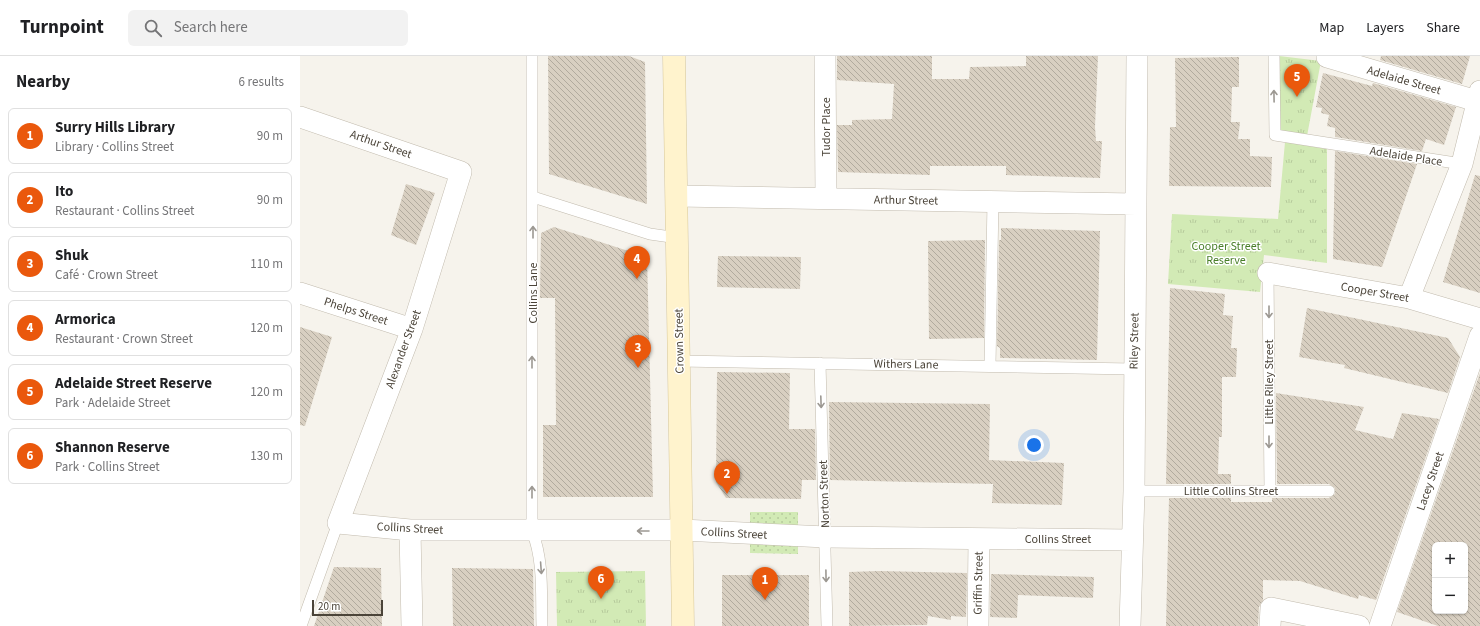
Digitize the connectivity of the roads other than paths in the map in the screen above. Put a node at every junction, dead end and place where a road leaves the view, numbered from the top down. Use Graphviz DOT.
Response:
graph roads {
  1 [pos="532,56"];
  2 [pos="825,56"];
  3 [pos="1137,56"];
  4 [pos="1274,56"];
  5 [pos="672,57"];
  6 [pos="1327,57"];
  7 [pos="1370,63"];
  8 [pos="1479,98"];
  9 [pos="300,117"];
  10 [pos="1462,164"];
  11 [pos="462,172"];
  12 [pos="677,196"];
  13 [pos="533,197"];
  14 [pos="826,198"];
  15 [pos="993,201"];
  16 [pos="1136,204"];
  17 [pos="678,238"];
  18 [pos="1268,274"];
  19 [pos="300,293"];
  20 [pos="1409,298"];
  21 [pos="1480,319"];
  22 [pos="412,329"];
  23 [pos="1480,336"];
  24 [pos="679,361"];
  25 [pos="820,363"];
  26 [pos="990,366"];
  27 [pos="1134,369"];
  28 [pos="1134,491"];
  29 [pos="1270,491"];
  30 [pos="1329,491"];
  31 [pos="338,523"];
  32 [pos="410,530"];
  33 [pos="682,530"];
  34 [pos="532,531"];
  35 [pos="826,537"];
  36 [pos="979,540"];
  37 [pos="1131,540"];
  38 [pos="1270,617"];
  39 [pos="301,626"];
  40 [pos="412,626"];
  41 [pos="542,626"];
  42 [pos="683,626"];
  43 [pos="827,626"];
  44 [pos="978,626"];
  45 [pos="1130,626"];
  46 [pos="1360,626"];
  47 [pos="1380,626"];
  1 -- 13 [label="lane, Collins Lane"];
  2 -- 14 [label="street, Tudor Place"];
  3 -- 16 [label="street, Riley Street"];
  10 -- 4 [label="lane, Adelaide Place, one-way"];
  5 -- 12 [label="street, Crown Street"];
  6 -- 7 [label="street, Adelaide Street"];
  7 -- 8 [label="street, Adelaide Street"];
  8 -- 10 [label="street"];
  9 -- 11 [label="street, Arthur Street"];
  10 -- 20 [label="street"];
  11 -- 22 [label="street, Alexander Street"];
  12 -- 14 [label="street, Arthur Street"];
  12 -- 17 [label="street, Crown Street"];
  13 -- 17 [label="lane"];
  34 -- 13 [label="lane, Collins Lane, one-way"];
  14 -- 15 [label="street, Arthur Street"];
  15 -- 16 [label="street, Arthur Street"];
  15 -- 26 [label="lane"];
  16 -- 27 [label="street, Riley Street"];
  17 -- 24 [label="street, Crown Street"];
  18 -- 20 [label="street, Cooper Street"];
  18 -- 29 [label="lane, Little Riley Street, one-way"];
  19 -- 22 [label="street, Phelps Street"];
  20 -- 21 [label="street, Cooper Street"];
  22 -- 31 [label="street, Alexander Street"];
  23 -- 47 [label="street, Lacey Street"];
  24 -- 25 [label="lane, Withers Lane"];
  24 -- 33 [label="street, Crown Street"];
  25 -- 26 [label="lane, Withers Lane"];
  25 -- 35 [label="lane, Norton Street, one-way"];
  26 -- 27 [label="lane, Withers Lane"];
  27 -- 28 [label="street, Riley Street"];
  28 -- 29 [label="lane, Little Collins Street"];
  28 -- 37 [label="street, Riley Street"];
  29 -- 30 [label="lane, Little Collins Street"];
  31 -- 32 [label="street, Collins Street"];
  31 -- 39 [label="lane"];
  32 -- 34 [label="street, Collins Street"];
  32 -- 40 [label="street"];
  33 -- 34 [label="street, Collins Street, one-way"];
  33 -- 35 [label="street, Collins Street"];
  33 -- 42 [label="street, Crown Street"];
  34 -- 41 [label="lane, Collins Lane, one-way"];
  35 -- 36 [label="street, Collins Street"];
  35 -- 43 [label="lane, Norton Street, one-way"];
  36 -- 37 [label="street, Collins Street"];
  36 -- 44 [label="street, Griffin Street"];
  37 -- 45 [label="street, Riley Street"];
  38 -- 46 [label="street"];
}
